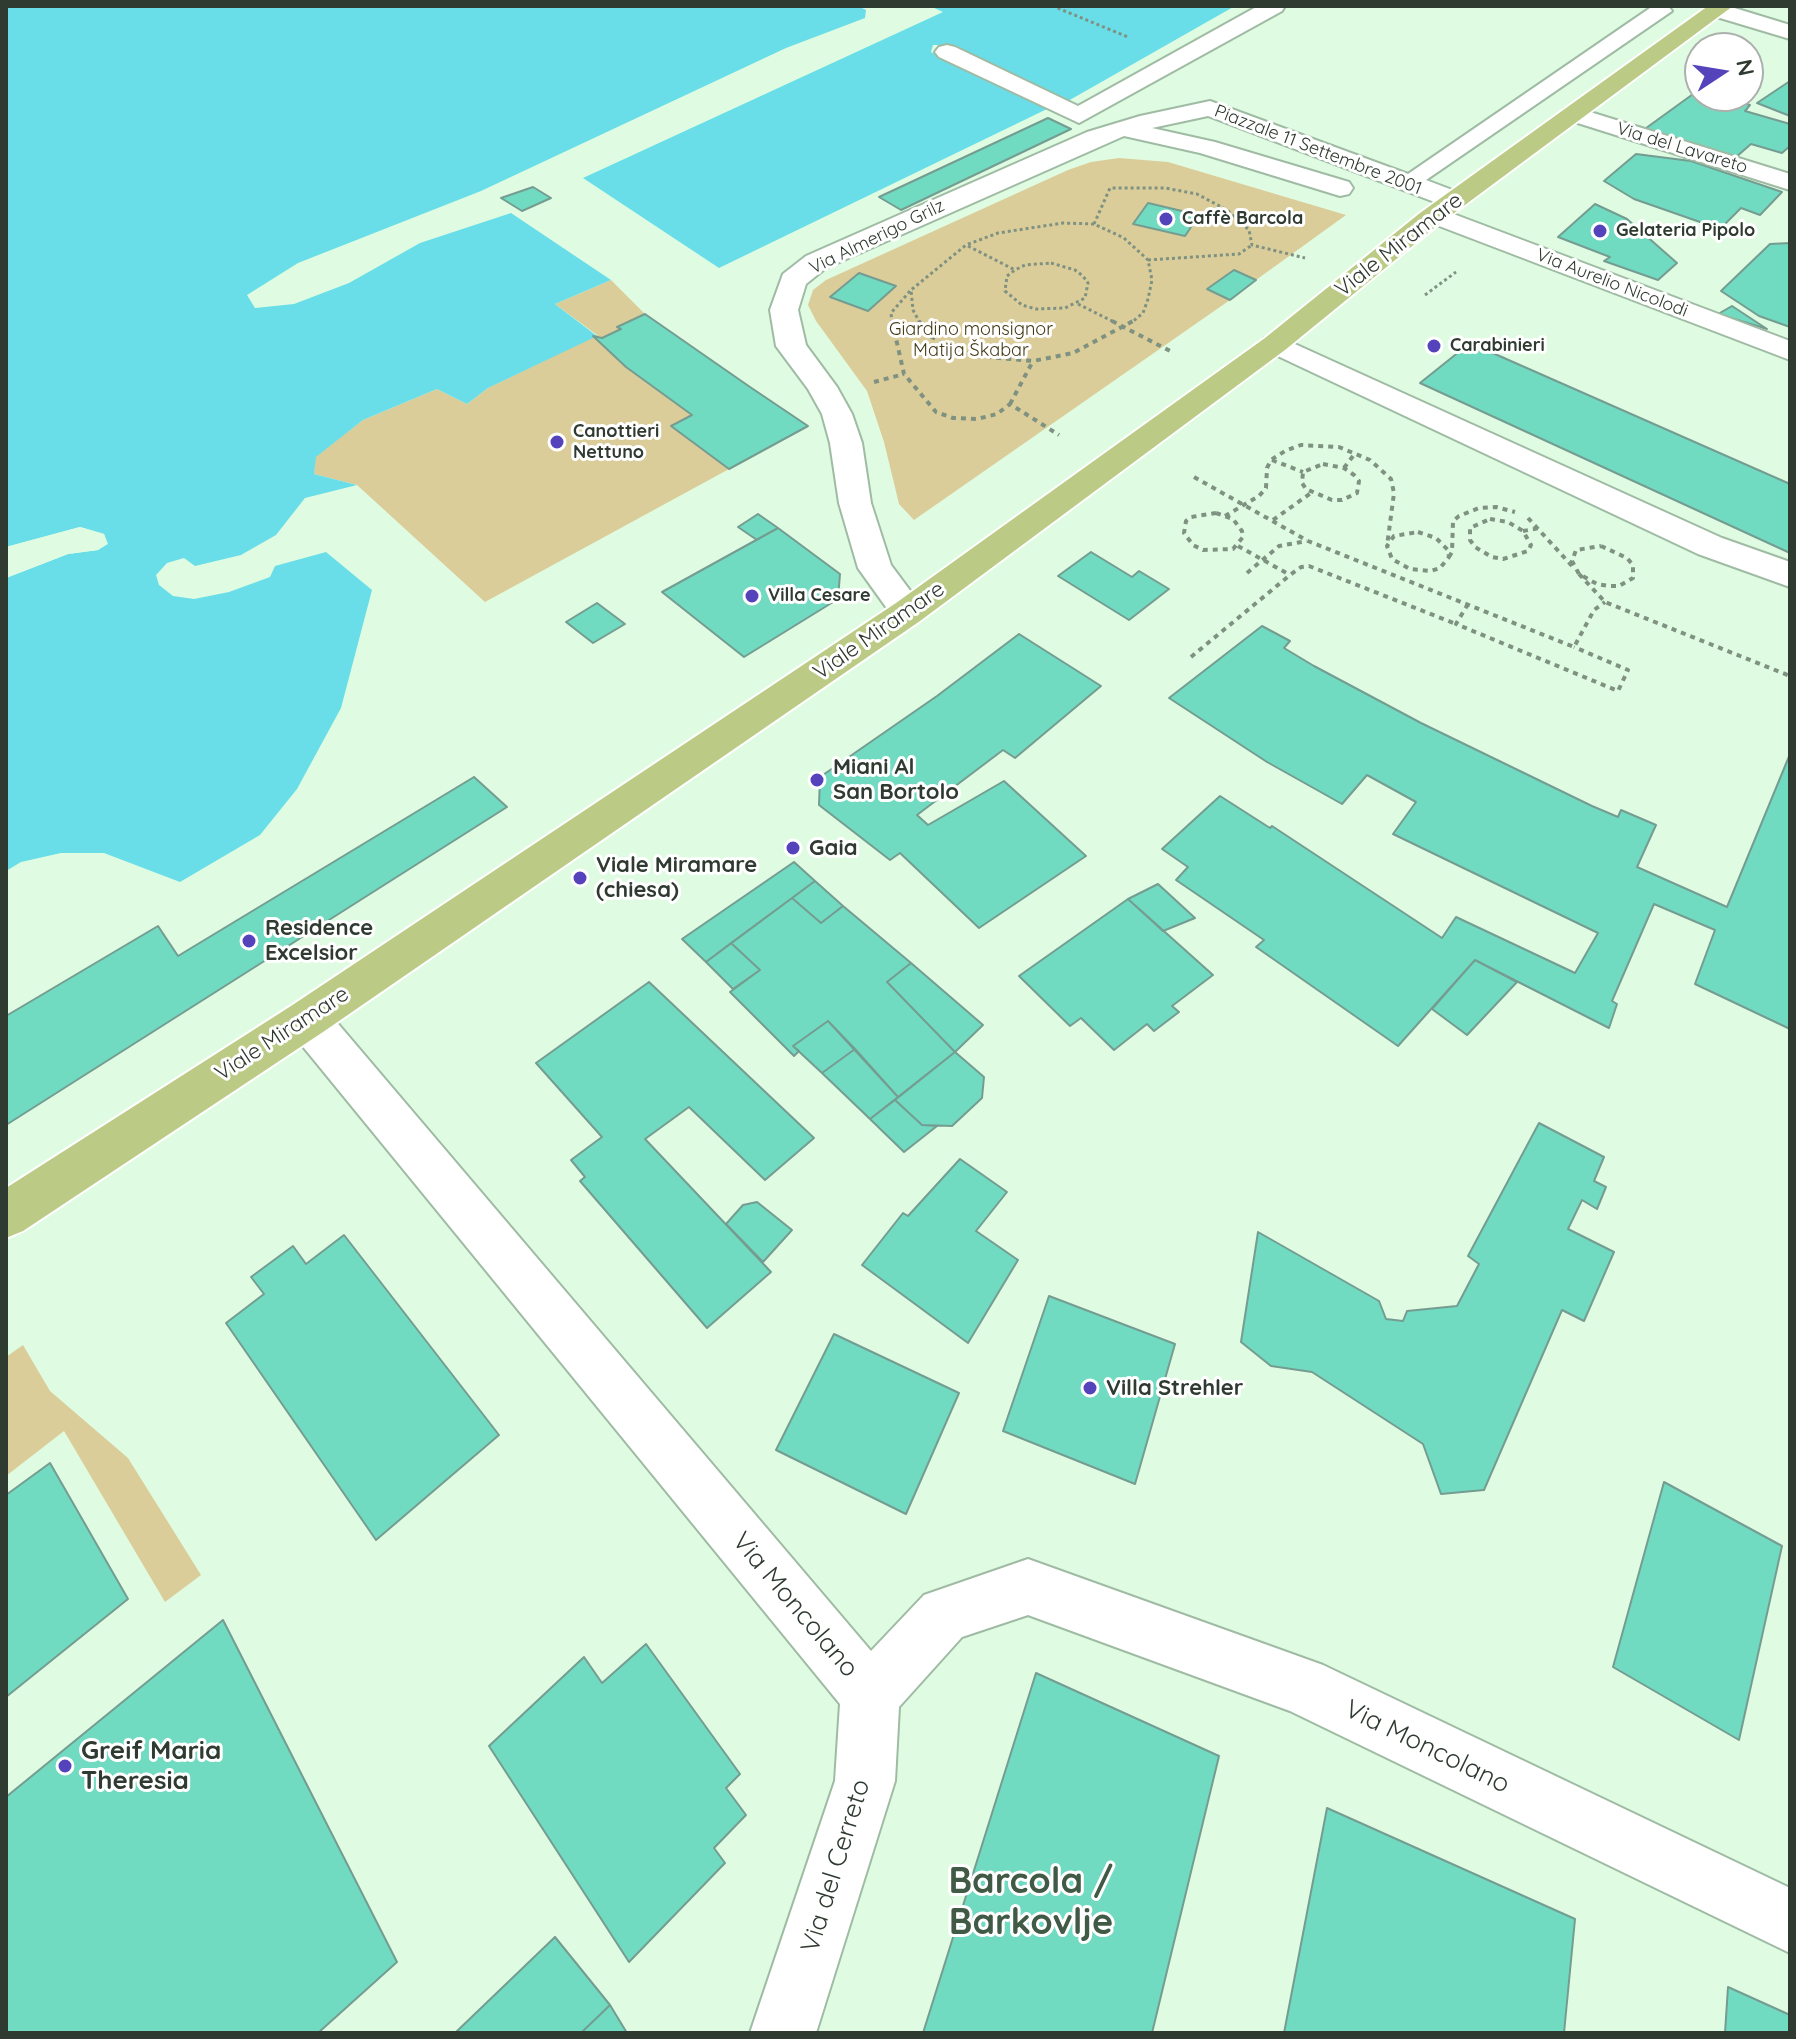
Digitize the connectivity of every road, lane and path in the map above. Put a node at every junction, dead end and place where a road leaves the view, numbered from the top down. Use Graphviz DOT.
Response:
graph roads {
  1 [pos="1058,6"];
  2 [pos="1274,6"];
  3 [pos="1720,8"];
  4 [pos="1661,11"];
  5 [pos="1790,32"];
  6 [pos="1129,37"];
  7 [pos="947,52"];
  8 [pos="1574,114"];
  9 [pos="1121,129"];
  10 [pos="1421,174"];
  11 [pos="1790,182"];
  12 [pos="1369,197"];
  13 [pos="1431,211"];
  14 [pos="1094,224"];
  15 [pos="954,239"];
  16 [pos="966,245"];
  17 [pos="1252,245"];
  18 [pos="1305,258"];
  19 [pos="1148,260"];
  20 [pos="1015,270"];
  21 [pos="1453,274"];
  22 [pos="911,290"];
  23 [pos="1425,295"];
  24 [pos="1077,304"];
  25 [pos="1127,327"];
  26 [pos="1275,344"];
  27 [pos="1790,351"];
  28 [pos="1174,353"];
  29 [pos="1033,361"];
  30 [pos="1010,404"];
  31 [pos="1059,435"];
  32 [pos="1356,452"];
  33 [pos="1271,460"];
  34 [pos="1344,468"];
  35 [pos="1303,472"];
  36 [pos="1194,477"];
  37 [pos="1311,493"];
  38 [pos="1243,504"];
  39 [pos="1467,512"];
  40 [pos="1225,516"];
  41 [pos="1273,520"];
  42 [pos="1480,521"];
  43 [pos="1540,528"];
  44 [pos="1523,531"];
  45 [pos="1308,541"];
  46 [pos="1238,546"];
  47 [pos="1387,546"];
  48 [pos="1449,557"];
  49 [pos="1261,559"];
  50 [pos="1573,567"];
  51 [pos="1410,569"];
  52 [pos="1247,573"];
  53 [pos="1579,574"];
  54 [pos="1290,575"];
  55 [pos="1790,575"];
  56 [pos="1406,578"];
  57 [pos="1605,602"];
  58 [pos="1468,604"];
  59 [pos="908,612"];
  60 [pos="1456,624"];
  61 [pos="1574,647"];
  62 [pos="1191,657"];
  63 [pos="1790,676"];
  64 [pos="307,1019"];
  65 [pos="6,1215"];
  66 [pos="870,1695"];
  67 [pos="1790,1921"];
  68 [pos="783,2033"];
  1 -- 6 [label="path"];
  2 -- 7 [label="street"];
  3 -- 5 [label="street"];
  3 -- 8 [label="main road, Viale Miramare"];
  4 -- 10 [label="street, Piazzale 11 Settembre 2001"];
  8 -- 11 [label="street, Via del Lavareto"];
  8 -- 13 [label="main road, Viale Miramare"];
  9 -- 12 [label="street, Piazzale 11 Settembre 2001"];
  9 -- 13 [label="street, Piazzale 11 Settembre 2001"];
  9 -- 59 [label="street, Via Almerigo Grilz"];
  13 -- 26 [label="main road, Viale Miramare"];
  13 -- 27 [label="street, Via Aurelio Nicolodi"];
  14 -- 16 [label="path"];
  14 -- 17 [label="path"];
  14 -- 19 [label="path"];
  15 -- 16 [label="path"];
  16 -- 20 [label="path"];
  16 -- 22 [label="path"];
  17 -- 18 [label="path"];
  17 -- 19 [label="path"];
  19 -- 25 [label="path"];
  20 -- 24 [label="path"];
  20 -- 24 [label="path"];
  21 -- 23 [label="path"];
  22 -- 29 [label="path"];
  22 -- 30 [label="path"];
  24 -- 25 [label="path"];
  25 -- 28 [label="path"];
  25 -- 29 [label="path"];
  26 -- 55 [label="street"];
  26 -- 59 [label="main road, Viale Miramare"];
  29 -- 30 [label="path"];
  30 -- 31 [label="path"];
  32 -- 33 [label="path"];
  32 -- 34 [label="path"];
  32 -- 47 [label="path"];
  33 -- 35 [label="path"];
  33 -- 38 [label="path"];
  34 -- 35 [label="path"];
  34 -- 37 [label="path"];
  35 -- 37 [label="path"];
  36 -- 38 [label="path"];
  37 -- 41 [label="path"];
  38 -- 40 [label="path"];
  38 -- 41 [label="path"];
  39 -- 42 [label="path"];
  39 -- 43 [label="path"];
  39 -- 48 [label="path"];
  40 -- 46 [label="path"];
  40 -- 46 [label="path"];
  41 -- 45 [label="path"];
  42 -- 44 [label="path"];
  42 -- 44 [label="path"];
  43 -- 44 [label="path"];
  43 -- 50 [label="path"];
  45 -- 49 [label="path"];
  45 -- 56 [label="path"];
  46 -- 49 [label="path"];
  47 -- 48 [label="path"];
  47 -- 51 [label="path"];
  48 -- 51 [label="path"];
  49 -- 52 [label="path"];
  49 -- 54 [label="path"];
  50 -- 53 [label="path"];
  50 -- 53 [label="path"];
  51 -- 56 [label="path"];
  53 -- 57 [label="path"];
  54 -- 60 [label="path"];
  54 -- 62 [label="path"];
  56 -- 58 [label="path"];
  57 -- 61 [label="path"];
  57 -- 63 [label="path"];
  58 -- 60 [label="path"];
  58 -- 61 [label="path"];
  59 -- 64 [label="main road, Viale Miramare"];
  60 -- 61 [label="path"];
  64 -- 65 [label="main road, Viale Miramare"];
  64 -- 66 [label="street, Via Moncolano"];
  66 -- 67 [label="street, Via Moncolano"];
  66 -- 68 [label="street, Via del Cerreto"];
}
